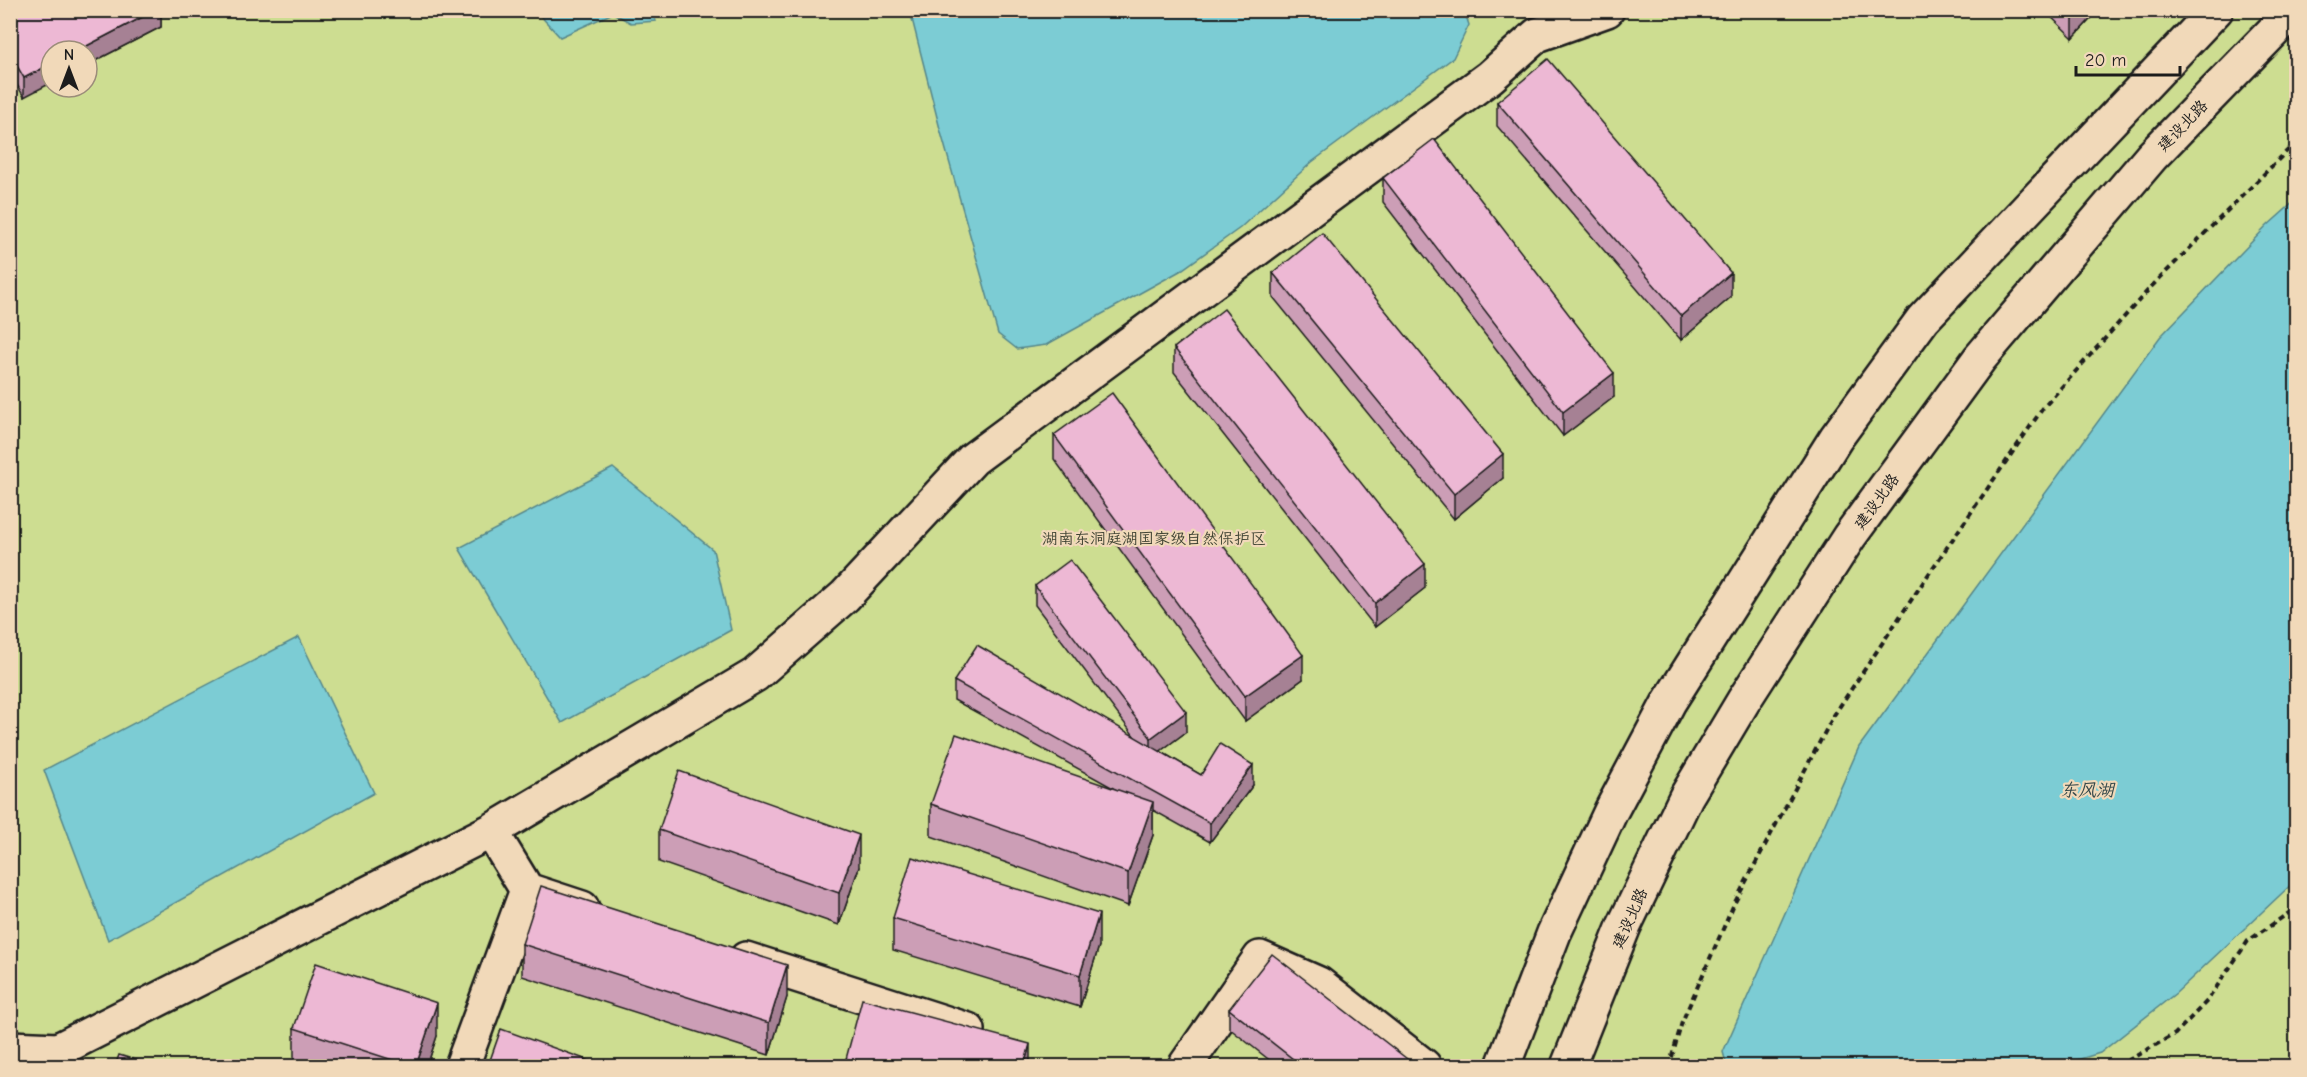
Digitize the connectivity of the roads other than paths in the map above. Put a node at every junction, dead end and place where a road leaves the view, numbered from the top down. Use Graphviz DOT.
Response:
graph roads {
  1 [pos="1607,10"];
  2 [pos="2216,10"];
  3 [pos="2294,10"];
  4 [pos="491,831"];
  5 [pos="527,890"];
  6 [pos="606,915"];
  7 [pos="718,951"];
  8 [pos="999,1040"];
  9 [pos="10,1048"];
  10 [pos="462,1066"];
  11 [pos="1185,1066"];
  12 [pos="1424,1066"];
  13 [pos="1503,1066"];
  14 [pos="1568,1066"];
  1 -- 4 [label="street"];
  2 -- 13 [label="street"];
  3 -- 14 [label="street, 建设北路"];
  4 -- 5 [label="street"];
  4 -- 9 [label="street"];
  5 -- 6 [label="street"];
  5 -- 10 [label="street"];
  7 -- 8 [label="street"];
  11 -- 12 [label="street"];
}
